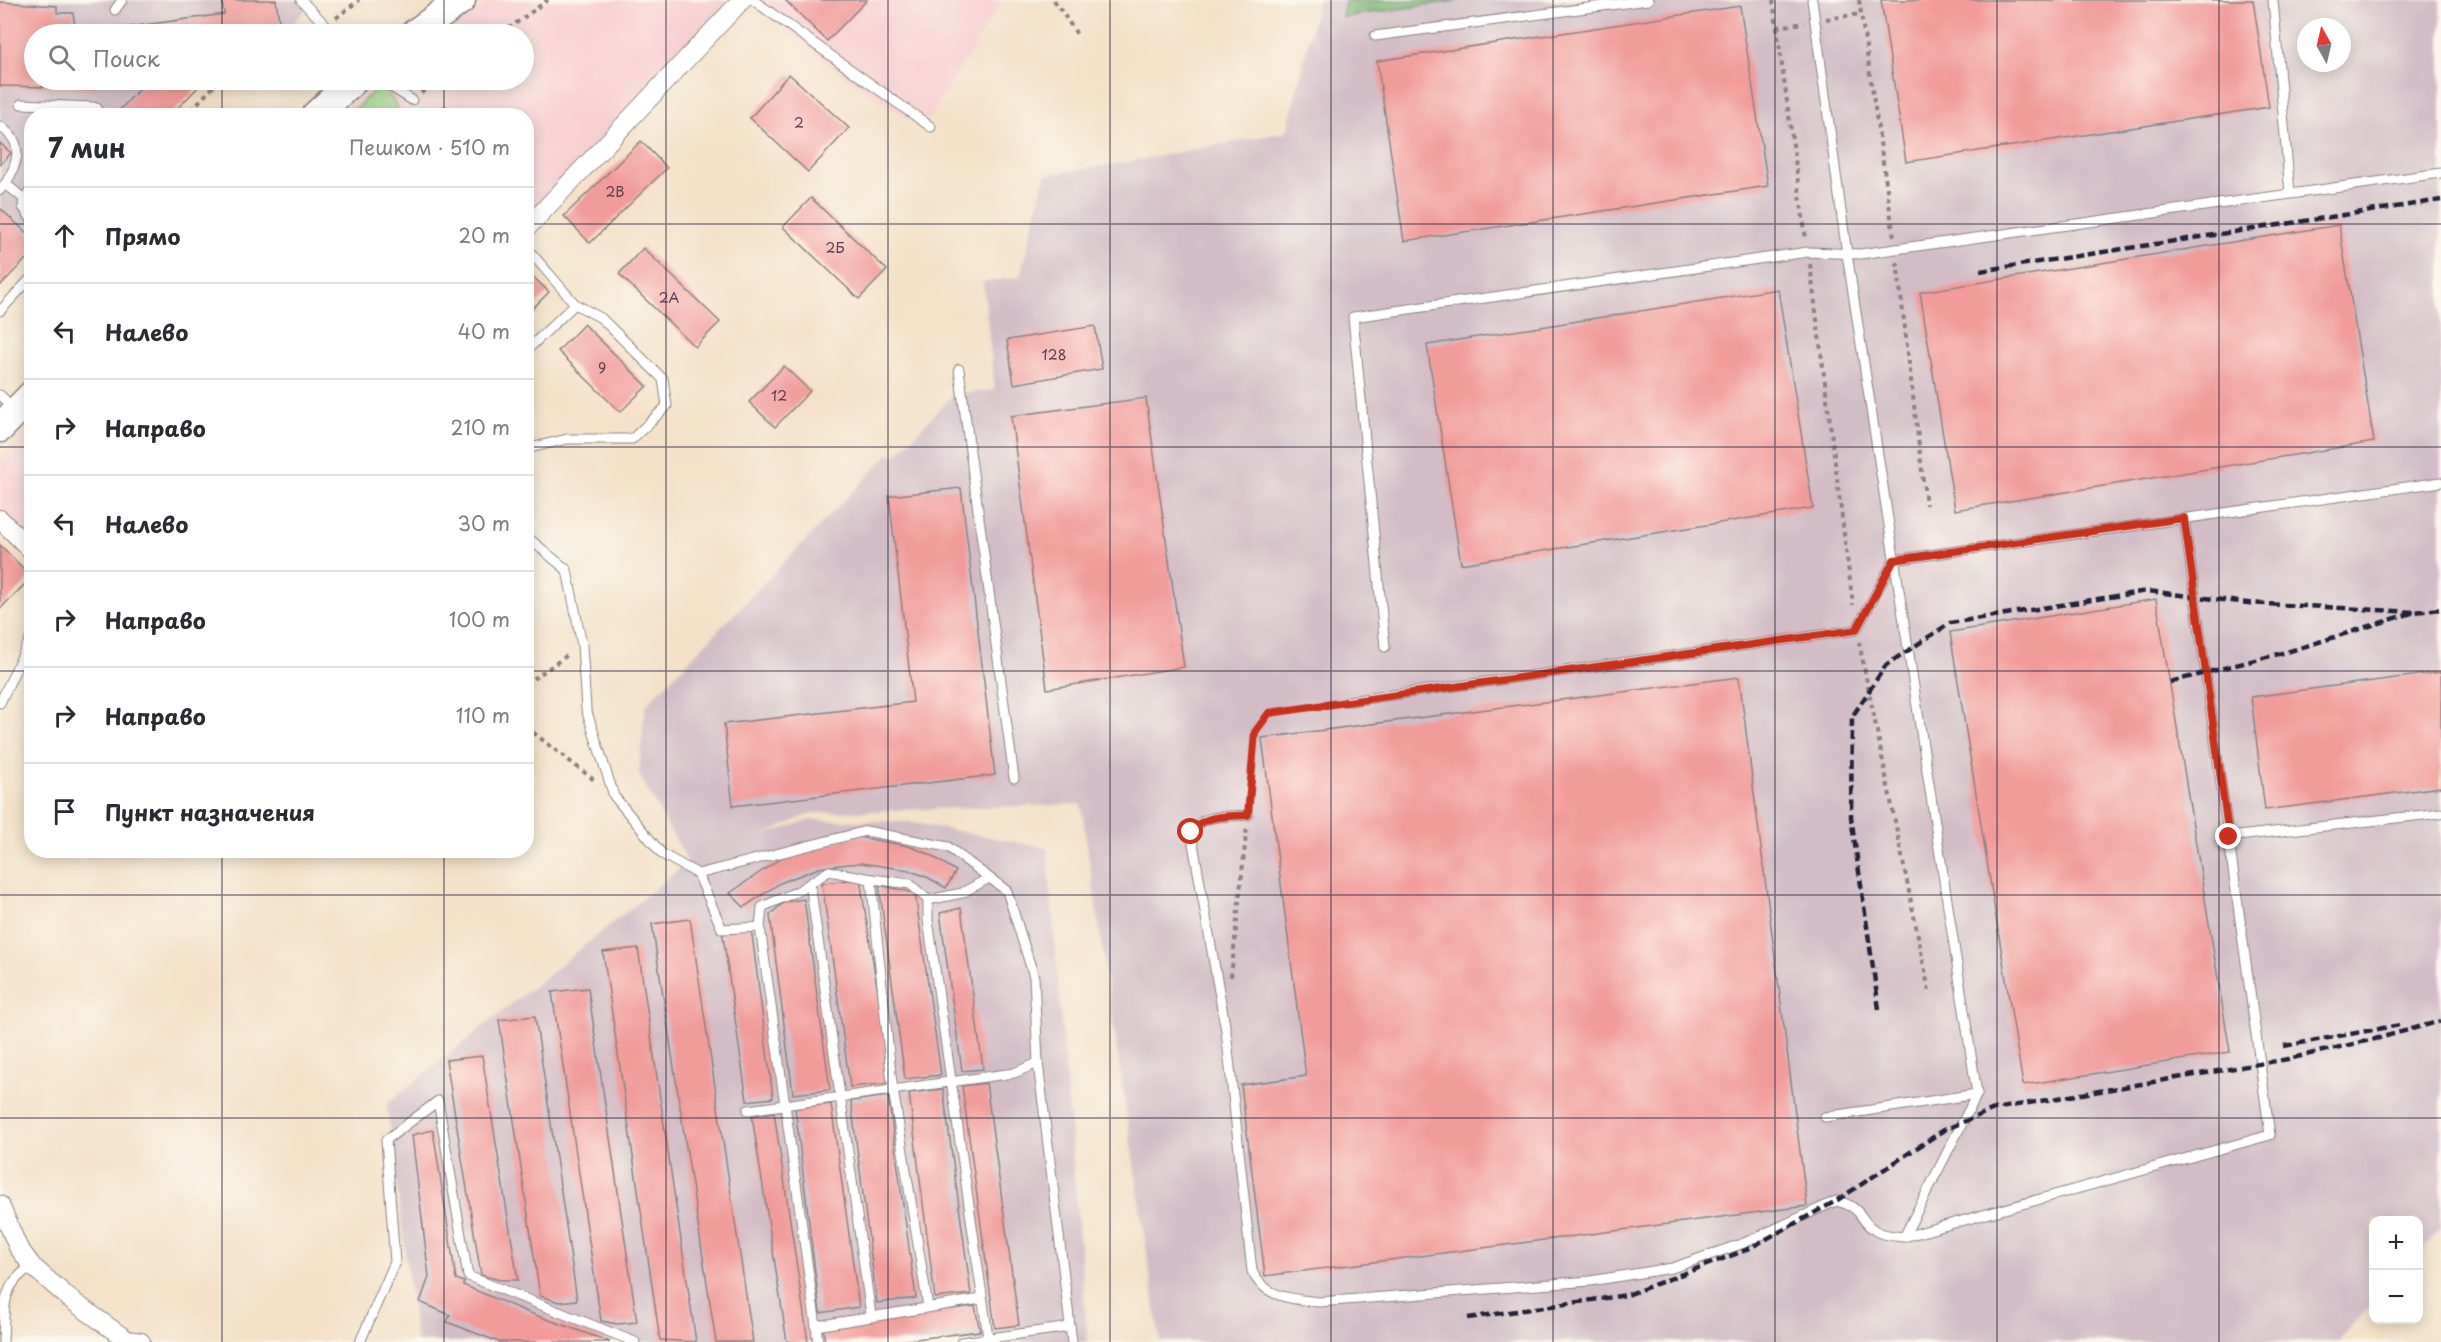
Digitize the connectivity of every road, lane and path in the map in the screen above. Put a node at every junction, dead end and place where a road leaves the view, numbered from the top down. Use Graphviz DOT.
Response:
graph roads {
  1 [pos="122,0"];
  2 [pos="301,0"];
  3 [pos="461,0"];
  4 [pos="548,0"];
  5 [pos="742,0"];
  6 [pos="753,0"];
  7 [pos="1054,0"];
  8 [pos="1648,0"];
  9 [pos="1773,0"];
  10 [pos="1812,0"];
  11 [pos="2273,0"];
  12 [pos="115,10"];
  13 [pos="324,24"];
  14 [pos="428,24"];
  15 [pos="515,24"];
  16 [pos="1078,36"];
  17 [pos="1375,36"];
  18 [pos="210,90"];
  19 [pos="343,90"];
  20 [pos="396,90"];
  21 [pos="426,90"];
  22 [pos="412,100"];
  23 [pos="21,104"];
  24 [pos="97,108"];
  25 [pos="193,108"];
  26 [pos="324,108"];
  27 [pos="0,126"];
  28 [pos="931,127"];
  29 [pos="2441,173"];
  30 [pos="3,187"];
  31 [pos="2290,193"];
  32 [pos="24,199"];
  33 [pos="24,208"];
  34 [pos="534,221"];
  35 [pos="1808,252"];
  36 [pos="1846,254"];
  37 [pos="534,256"];
  38 [pos="24,286"];
  39 [pos="575,304"];
  40 [pos="0,311"];
  41 [pos="534,343"];
  42 [pos="959,369"];
  43 [pos="534,447"];
  44 [pos="2441,482"];
  45 [pos="2184,518"];
  46 [pos="0,519"];
  47 [pos="24,543"];
  48 [pos="534,543"];
  49 [pos="1894,560"];
  50 [pos="1856,630"];
  51 [pos="582,645"];
  52 [pos="1385,647"];
  53 [pos="24,652"];
  54 [pos="534,678"];
  55 [pos="1349,701"];
  56 [pos="0,703"];
  57 [pos="534,733"];
  58 [pos="1014,778"];
  59 [pos="614,796"];
  60 [pos="2441,813"];
  61 [pos="1248,815"];
  62 [pos="2229,837"];
  63 [pos="698,874"];
  64 [pos="862,877"];
  65 [pos="989,878"];
  66 [pos="810,883"];
  67 [pos="928,900"];
  68 [pos="760,927"];
  69 [pos="1230,986"];
  70 [pos="1929,992"];
  71 [pos="1038,1063"];
  72 [pos="951,1081"];
  73 [pos="892,1089"];
  74 [pos="1977,1094"];
  75 [pos="840,1097"];
  76 [pos="785,1105"];
  77 [pos="748,1110"];
  78 [pos="1825,1117"];
  79 [pos="0,1205"];
  80 [pos="1904,1237"];
  81 [pos="32,1266"];
  82 [pos="981,1299"];
  83 [pos="928,1307"];
  84 [pos="872,1315"];
  85 [pos="816,1326"];
  86 [pos="1070,1327"];
  87 [pos="988,1337"];
  88 [pos="3,1342"];
  89 [pos="141,1342"];
  90 [pos="360,1342"];
  91 [pos="635,1342"];
  92 [pos="818,1342"];
  93 [pos="961,1342"];
  94 [pos="1072,1342"];
  1 -- 12 [label="lane"];
  2 -- 13 [label="lane"];
  3 -- 14 [label="main road"];
  4 -- 15 [label="path"];
  5 -- 34 [label="street"];
  6 -- 28 [label="lane"];
  7 -- 16 [label="path"];
  8 -- 17 [label="lane"];
  9 -- 35 [label="path"];
  10 -- 36 [label="lane"];
  11 -- 31 [label="lane"];
  18 -- 25 [label="path"];
  19 -- 26 [label="main road"];
  20 -- 22 [label="lane"];
  21 -- 22 [label="path"];
  23 -- 24 [label="lane"];
  27 -- 30 [label="lane"];
  29 -- 31 [label="lane"];
  30 -- 32 [label="lane"];
  31 -- 36 [label="lane"];
  32 -- 33 [label="lane"];
  35 -- 36 [label="lane"];
  35 -- 50 [label="path"];
  35 -- 52 [label="lane"];
  36 -- 49 [label="lane"];
  37 -- 39 [label="lane"];
  38 -- 40 [label="lane"];
  39 -- 41 [label="lane"];
  39 -- 43 [label="lane"];
  42 -- 58 [label="lane"];
  44 -- 45 [label="lane"];
  45 -- 49 [label="lane"];
  45 -- 62 [label="lane"];
  46 -- 47 [label="street"];
  48 -- 51 [label="lane"];
  49 -- 50 [label="lane"];
  49 -- 74 [label="lane"];
  50 -- 55 [label="lane"];
  50 -- 70 [label="path"];
  51 -- 54 [label="path"];
  51 -- 59 [label="lane"];
  53 -- 56 [label="lane"];
  55 -- 61 [label="path"];
  57 -- 59 [label="path"];
  59 -- 63 [label="lane"];
  60 -- 62 [label="lane"];
  61 -- 69 [label="path"];
  61 -- 80 [label="lane"];
  62 -- 80 [label="lane"];
  63 -- 65 [label="lane"];
  63 -- 68 [label="lane"];
  64 -- 66 [label="lane"];
  64 -- 67 [label="lane"];
  64 -- 73 [label="lane"];
  65 -- 67 [label="lane"];
  65 -- 71 [label="lane"];
  66 -- 68 [label="lane"];
  66 -- 75 [label="lane"];
  67 -- 72 [label="lane"];
  68 -- 76 [label="lane"];
  71 -- 72 [label="lane"];
  71 -- 86 [label="lane"];
  72 -- 73 [label="lane"];
  72 -- 82 [label="lane"];
  73 -- 75 [label="lane"];
  73 -- 83 [label="lane"];
  74 -- 78 [label="lane"];
  74 -- 80 [label="lane"];
  75 -- 76 [label="lane"];
  75 -- 84 [label="lane"];
  76 -- 77 [label="lane"];
  76 -- 85 [label="lane"];
  79 -- 81 [label="street"];
  81 -- 88 [label="lane"];
  81 -- 89 [label="street"];
  82 -- 83 [label="lane"];
  82 -- 87 [label="lane"];
  83 -- 84 [label="lane"];
  84 -- 85 [label="lane"];
  85 -- 92 [label="lane"];
  86 -- 87 [label="lane"];
  86 -- 94 [label="lane"];
  87 -- 93 [label="lane"];
  90 -- 91 [label="lane"];
}
